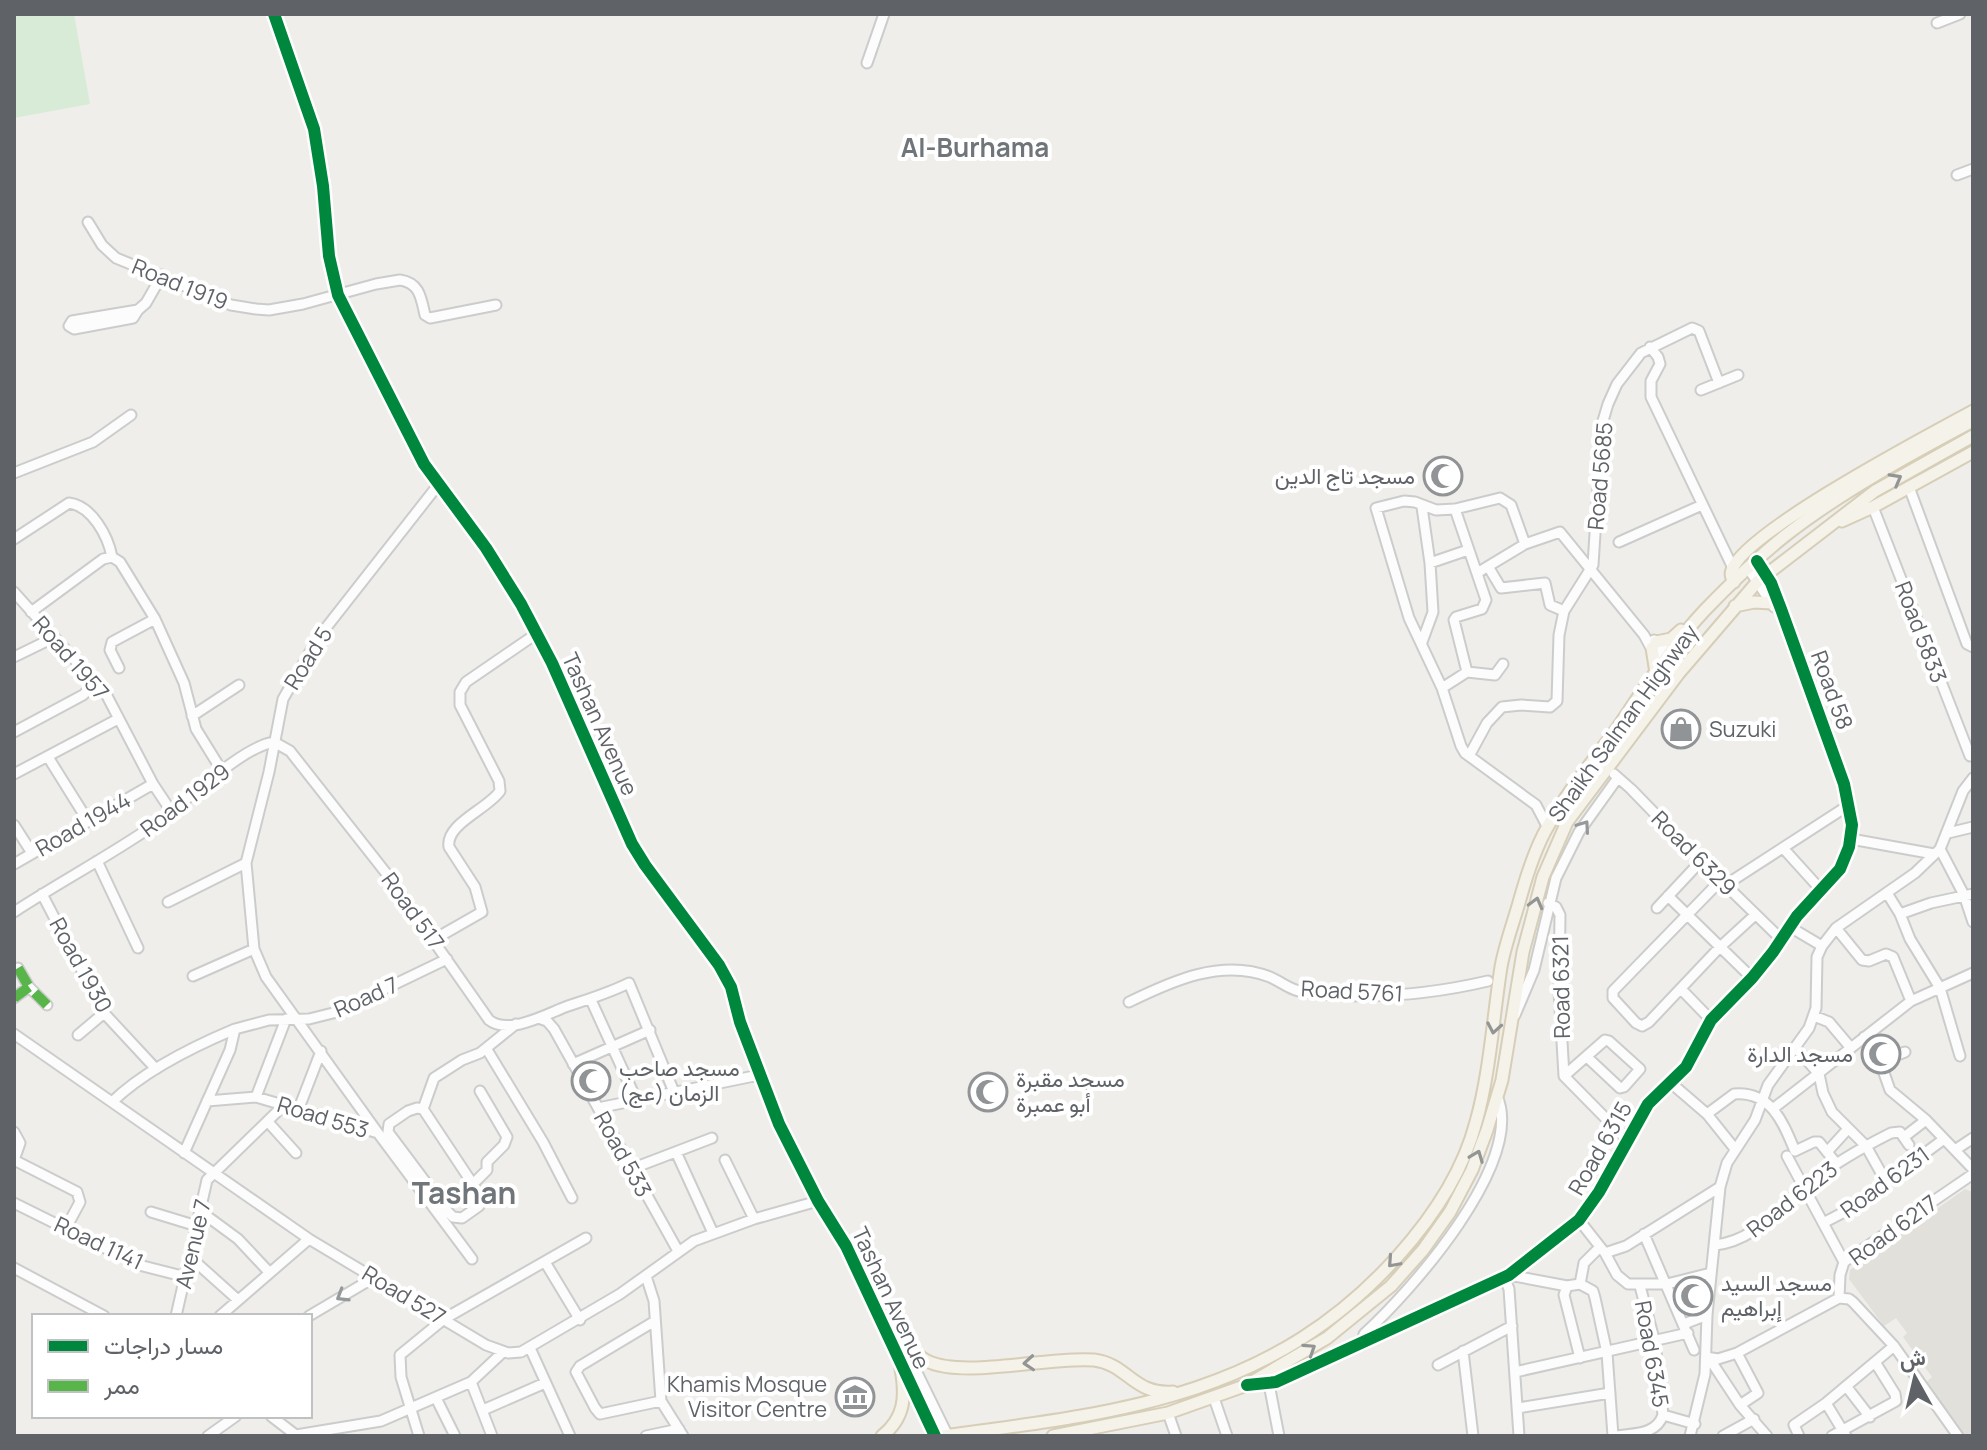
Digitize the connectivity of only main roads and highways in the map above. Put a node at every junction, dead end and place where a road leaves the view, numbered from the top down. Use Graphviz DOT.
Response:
graph roads {
  1 [pos="1973,411"];
  2 [pos="1973,421"];
  3 [pos="1973,436"];
  4 [pos="1973,452"];
  5 [pos="1846,488"];
  6 [pos="1830,525"];
  7 [pos="1734,582"];
  8 [pos="1772,603"];
  9 [pos="1735,606"];
  10 [pos="1703,612"];
  11 [pos="1656,673"];
  12 [pos="902,1342"];
  13 [pos="901,1369"];
  14 [pos="1192,1391"];
  15 [pos="1084,1434"];
  16 [pos="882,1436"];
  17 [pos="946,1436"];
  18 [pos="1053,1436"];
  1 -- 5 [label="main road"];
  2 -- 5 [label="main road, Shaikh Salman Highway"];
  6 -- 3 [label="main road, Shaikh Salman Highway, one-way"];
  4 -- 6 [label="main road"];
  5 -- 7 [label="main road, Shaikh Salman Highway"];
  5 -- 7 [label="main road"];
  6 -- 9 [label="main road, Shaikh Salman Highway"];
  7 -- 10 [label="main road, Shaikh Salman Highway"];
  8 -- 9 [label="main road"];
  15 -- 9 [label="main road, Shaikh Salman Highway, one-way"];
  10 -- 11 [label="main road, Shaikh Salman Highway"];
  10 -- 11 [label="main road"];
  11 -- 14 [label="main road, Shaikh Salman Highway, one-way"];
  14 -- 12 [label="main road, one-way"];
  13 -- 16 [label="main road"];
  14 -- 17 [label="main road, Shaikh Salman Highway"];
  15 -- 18 [label="main road, Shaikh Salman Highway"];
}
